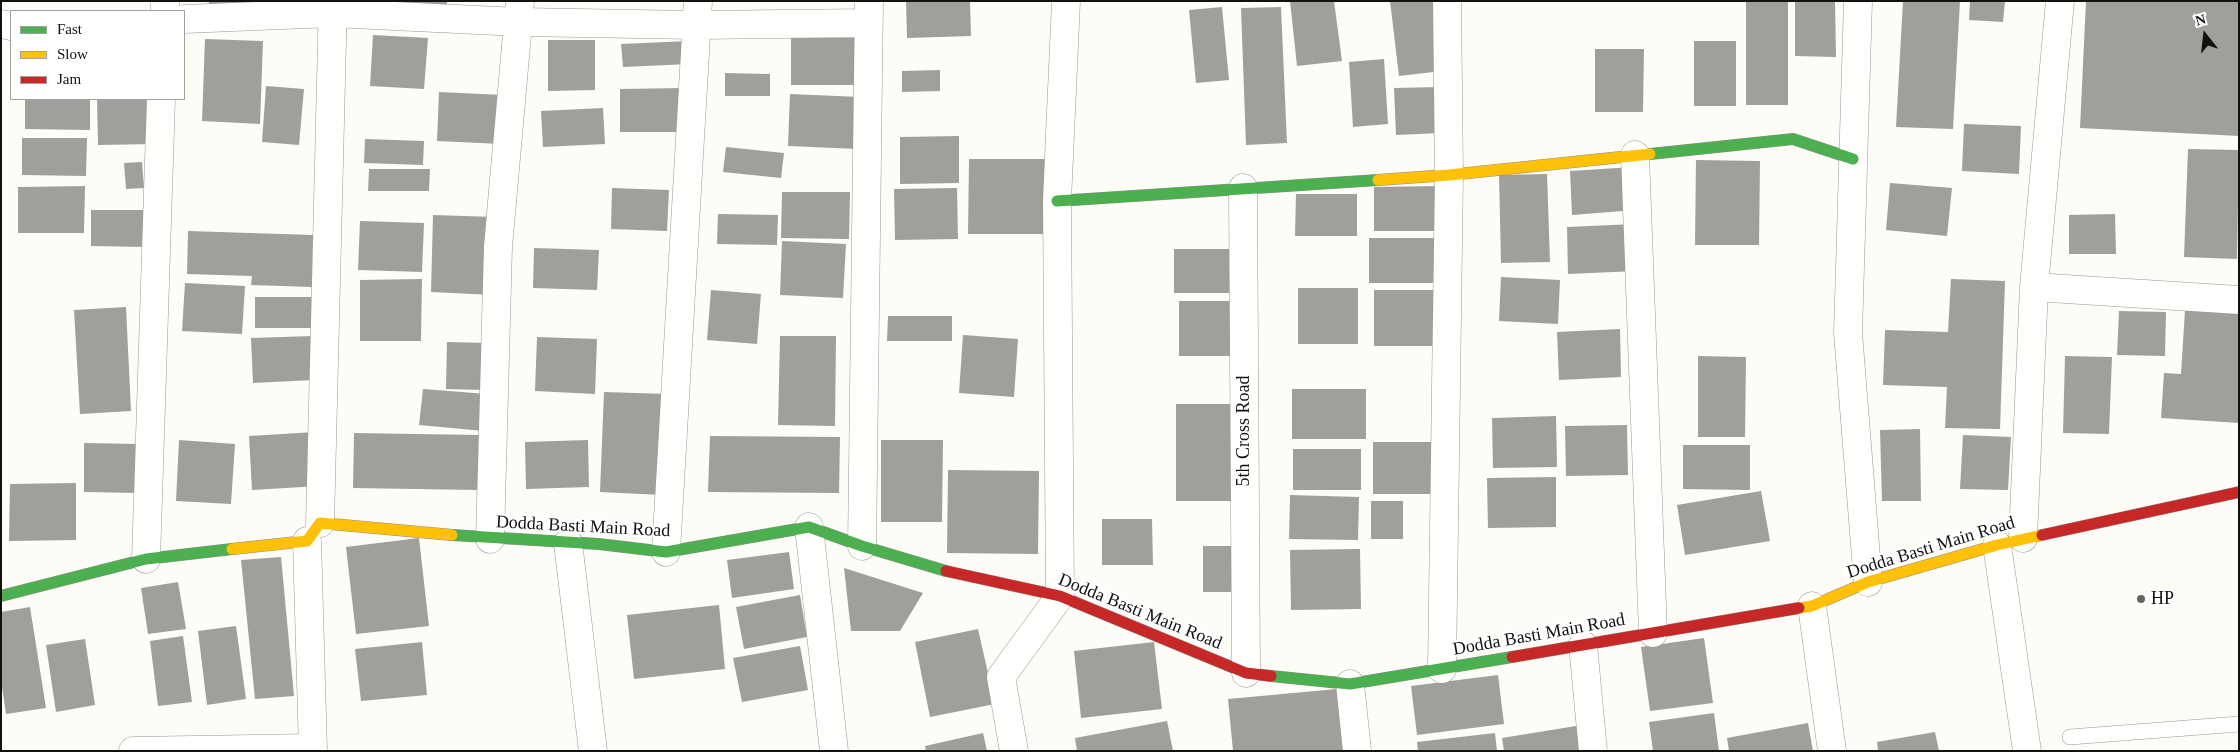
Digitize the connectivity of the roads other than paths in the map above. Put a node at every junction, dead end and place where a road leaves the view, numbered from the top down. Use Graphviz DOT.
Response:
graph roads {
  1 [pos="1066,1"];
  2 [pos="1447,1"];
  3 [pos="1858,1"];
  4 [pos="2060,1"];
  5 [pos="333,7"];
  6 [pos="519,11"];
  7 [pos="869,12"];
  8 [pos="697,13"];
  9 [pos="185,19"];
  10 [pos="161,100"];
  11 [pos="1635,155"];
  12 [pos="1853,159"];
  13 [pos="1449,175"];
  14 [pos="1243,188"];
  15 [pos="1058,201"];
  16 [pos="2034,287"];
  17 [pos="2239,300"];
  18 [pos="2239,492"];
  19 [pos="809,527"];
  20 [pos="314,532"];
  21 [pos="2023,538"];
  22 [pos="490,539"];
  23 [pos="568,543"];
  24 [pos="1997,544"];
  25 [pos="862,546"];
  26 [pos="666,552"];
  27 [pos="146,559"];
  28 [pos="1868,582"];
  29 [pos="1,596"];
  30 [pos="1060,596"];
  31 [pos="1812,606"];
  32 [pos="1653,633"];
  33 [pos="1583,645"];
  34 [pos="1442,669"];
  35 [pos="1246,673"];
  36 [pos="1350,684"];
  37 [pos="2239,724"];
  38 [pos="2070,737"];
  39 [pos="312,749"];
  40 [pos="133,751"];
  41 [pos="594,751"];
  42 [pos="834,751"];
  43 [pos="1014,751"];
  44 [pos="1357,751"];
  45 [pos="1593,751"];
  46 [pos="1832,751"];
  47 [pos="2027,751"];
  1 -- 15 [label="street"];
  2 -- 13 [label="street"];
  3 -- 12 [label="street"];
  4 -- 16 [label="street"];
  5 -- 6 [label="street"];
  5 -- 9 [label="street"];
  5 -- 20 [label="street"];
  6 -- 8 [label="street"];
  6 -- 22 [label="street"];
  7 -- 8 [label="street"];
  7 -- 25 [label="street"];
  8 -- 26 [label="street"];
  10 -- 27 [label="street"];
  11 -- 12 [label="street"];
  11 -- 13 [label="street"];
  11 -- 32 [label="street"];
  12 -- 28 [label="street"];
  13 -- 14 [label="street"];
  13 -- 34 [label="street"];
  14 -- 15 [label="street"];
  14 -- 35 [label="street, 5th Cross Road"];
  15 -- 30 [label="street"];
  16 -- 17 [label="street"];
  16 -- 21 [label="street"];
  18 -- 21 [label="street, Dodda Basti Main Road"];
  19 -- 25 [label="street, Dodda Basti Main Road"];
  19 -- 26 [label="street, Dodda Basti Main Road"];
  19 -- 42 [label="street"];
  20 -- 22 [label="street, Dodda Basti Main Road"];
  20 -- 27 [label="street, Dodda Basti Main Road"];
  20 -- 39 [label="street"];
  21 -- 24 [label="street, Dodda Basti Main Road"];
  22 -- 23 [label="street, Dodda Basti Main Road"];
  23 -- 26 [label="street, Dodda Basti Main Road"];
  23 -- 41 [label="street"];
  24 -- 28 [label="street, Dodda Basti Main Road"];
  24 -- 47 [label="street"];
  25 -- 30 [label="street, Dodda Basti Main Road"];
  27 -- 29 [label="street, Dodda Basti Main Road"];
  28 -- 31 [label="street, Dodda Basti Main Road"];
  30 -- 35 [label="street, Dodda Basti Main Road"];
  30 -- 43 [label="street"];
  31 -- 32 [label="street, Dodda Basti Main Road"];
  31 -- 46 [label="street"];
  32 -- 33 [label="street, Dodda Basti Main Road"];
  33 -- 34 [label="street, Dodda Basti Main Road"];
  33 -- 45 [label="street"];
  34 -- 36 [label="street, Dodda Basti Main Road"];
  35 -- 36 [label="street, Dodda Basti Main Road"];
  36 -- 44 [label="street"];
  37 -- 38 [label="lane"];
  39 -- 40 [label="street"];
}
